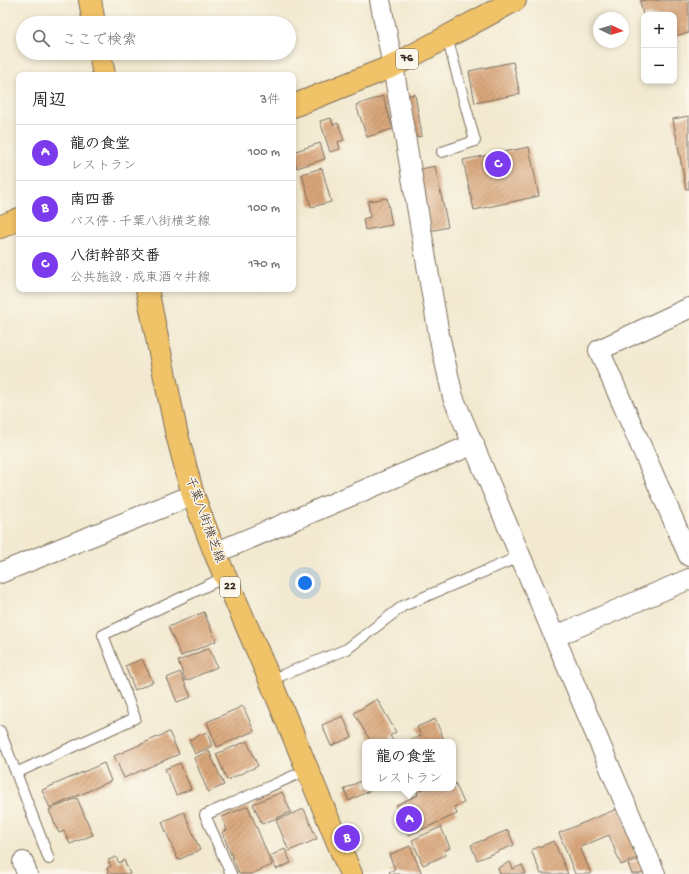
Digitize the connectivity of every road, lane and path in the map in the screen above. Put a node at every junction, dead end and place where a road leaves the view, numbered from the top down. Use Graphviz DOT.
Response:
graph roads {
  1 [pos="90,0"];
  2 [pos="380,0"];
  3 [pos="515,0"];
  4 [pos="93,16"];
  5 [pos="447,37"];
  6 [pos="101,60"];
  7 [pos="393,66"];
  8 [pos="103,72"];
  9 [pos="296,105"];
  10 [pos="442,152"];
  11 [pos="16,220"];
  12 [pos="0,227"];
  13 [pos="148,292"];
  14 [pos="689,308"];
  15 [pos="474,444"];
  16 [pos="193,496"];
  17 [pos="215,553"];
  18 [pos="521,556"];
  19 [pos="689,556"];
  20 [pos="0,573"];
  21 [pos="226,577"];
  22 [pos="689,579"];
  23 [pos="554,637"];
  24 [pos="270,680"];
  25 [pos="0,731"];
  26 [pos="307,770"];
  27 [pos="16,773"];
  28 [pos="49,859"];
  29 [pos="231,874"];
  30 [pos="351,874"];
  31 [pos="655,874"];
  1 -- 4 [label="main road"];
  2 -- 7 [label="street"];
  3 -- 5 [label="main road, 76"];
  5 -- 7 [label="main road, 76"];
  5 -- 10 [label="lane"];
  6 -- 8 [label="main road"];
  7 -- 9 [label="main road, 76"];
  7 -- 15 [label="street"];
  11 -- 12 [label="main road"];
  13 -- 16 [label="main road, 千葉八街横芝線 / 22"];
  14 -- 19 [label="street"];
  15 -- 17 [label="street"];
  15 -- 18 [label="street"];
  16 -- 17 [label="main road, 千葉八街横芝線 / 22"];
  16 -- 20 [label="street"];
  17 -- 21 [label="main road, 千葉八街横芝線 / 22"];
  18 -- 23 [label="street"];
  18 -- 24 [label="lane"];
  21 -- 24 [label="main road, 千葉八街横芝線 / 22"];
  21 -- 27 [label="lane"];
  22 -- 23 [label="street"];
  23 -- 31 [label="street"];
  24 -- 26 [label="main road, 千葉八街横芝線 / 22"];
  25 -- 27 [label="lane"];
  26 -- 29 [label="lane"];
  26 -- 30 [label="main road, 千葉八街横芝線 / 22"];
  27 -- 28 [label="lane"];
}
